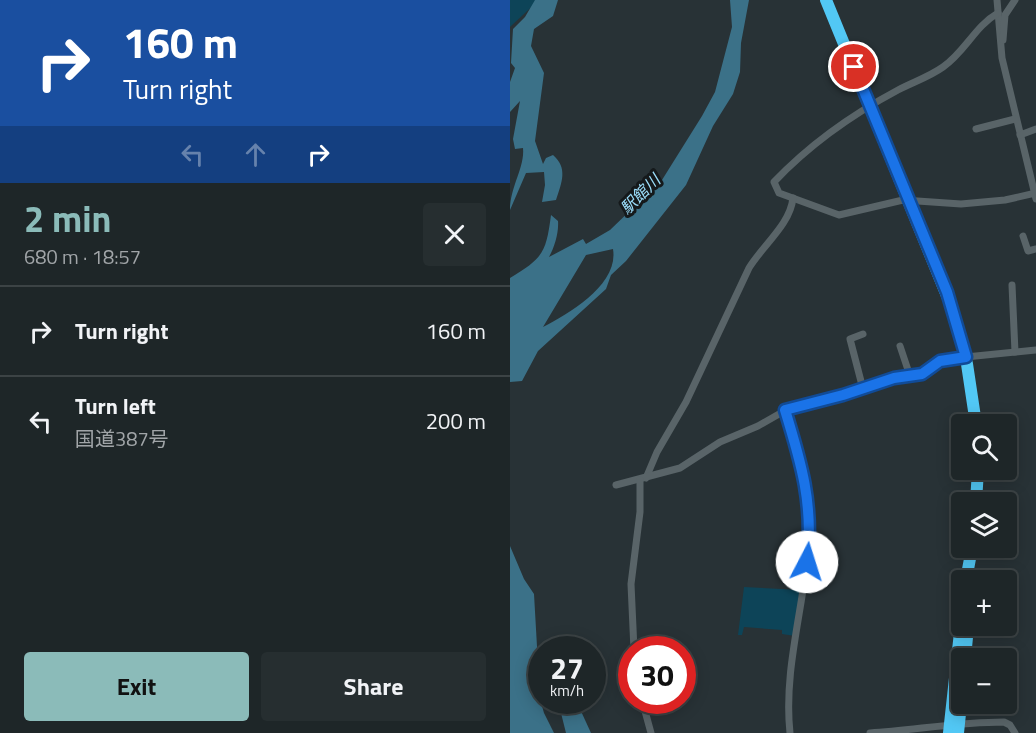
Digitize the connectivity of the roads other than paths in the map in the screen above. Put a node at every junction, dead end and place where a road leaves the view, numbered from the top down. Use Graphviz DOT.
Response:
graph roads {
  1 [pos="826,0"];
  2 [pos="997,0"];
  3 [pos="1015,0"];
  4 [pos="998,11"];
  5 [pos="1002,57"];
  6 [pos="870,106"];
  7 [pos="1016,119"];
  8 [pos="976,129"];
  9 [pos="1036,129"];
  10 [pos="1020,135"];
  11 [pos="1036,195"];
  12 [pos="793,198"];
  13 [pos="909,200"];
  14 [pos="1023,236"];
  15 [pos="1036,249"];
  16 [pos="1012,285"];
  17 [pos="863,334"];
  18 [pos="900,346"];
  19 [pos="1036,351"];
  20 [pos="1015,352"];
  21 [pos="966,357"];
  22 [pos="910,376"];
  23 [pos="863,389"];
  24 [pos="785,410"];
  25 [pos="975,414"];
  26 [pos="643,479"];
  27 [pos="616,485"];
  28 [pos="633,636"];
  29 [pos="960,636"];
  30 [pos="646,714"];
  31 [pos="954,728"];
  32 [pos="916,732"];
  33 [pos="651,733"];
  34 [pos="790,733"];
  35 [pos="870,733"];
  36 [pos="1014,733"];
  1 -- 6 [label="highway"];
  2 -- 4 [label="street"];
  3 -- 5 [label="street"];
  4 -- 5 [label="street"];
  4 -- 6 [label="street"];
  5 -- 7 [label="street"];
  6 -- 12 [label="street"];
  6 -- 13 [label="highway"];
  7 -- 8 [label="street"];
  7 -- 10 [label="street"];
  9 -- 10 [label="street"];
  10 -- 11 [label="street"];
  11 -- 13 [label="street"];
  12 -- 13 [label="street"];
  12 -- 26 [label="street"];
  13 -- 21 [label="highway"];
  14 -- 15 [label="street"];
  16 -- 20 [label="street"];
  17 -- 23 [label="street"];
  18 -- 22 [label="street"];
  19 -- 20 [label="street"];
  20 -- 21 [label="street"];
  21 -- 22 [label="street"];
  21 -- 25 [label="highway"];
  22 -- 23 [label="street"];
  23 -- 24 [label="street"];
  24 -- 26 [label="street"];
  24 -- 34 [label="street"];
  26 -- 27 [label="street"];
  26 -- 28 [label="street"];
  29 -- 31 [label="highway"];
  30 -- 33 [label="street"];
  31 -- 32 [label="street"];
  31 -- 36 [label="street"];
  32 -- 35 [label="street"];
}
